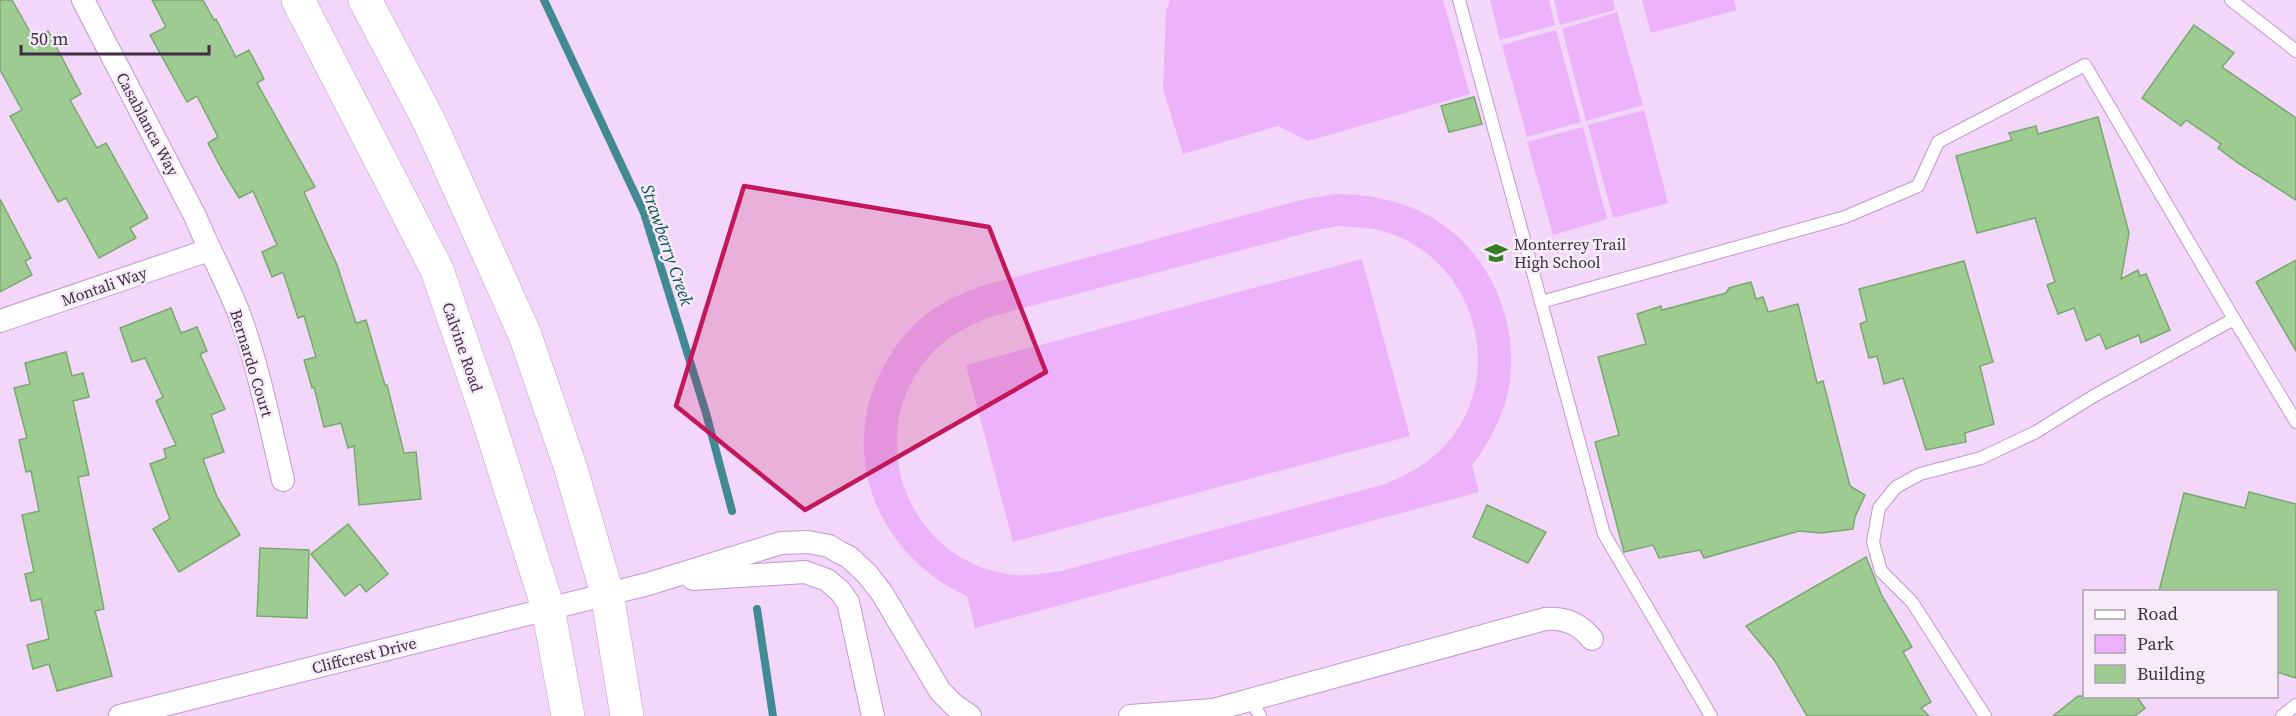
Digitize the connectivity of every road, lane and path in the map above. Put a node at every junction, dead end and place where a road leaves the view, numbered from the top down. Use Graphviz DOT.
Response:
graph roads {
  1 [pos="83,0"];
  2 [pos="298,0"];
  3 [pos="365,0"];
  4 [pos="1459,0"];
  5 [pos="2231,0"];
  6 [pos="2296,51"];
  7 [pos="209,250"];
  8 [pos="1541,302"];
  9 [pos="2234,319"];
  10 [pos="0,321"];
  11 [pos="2296,422"];
  12 [pos="283,480"];
  13 [pos="656,582"];
  14 [pos="607,593"];
  15 [pos="548,608"];
  16 [pos="1592,639"];
  17 [pos="2296,705"];
  18 [pos="1256,708"];
  19 [pos="1208,713"];
  20 [pos="120,716"];
  21 [pos="568,716"];
  22 [pos="627,716"];
  23 [pos="873,716"];
  24 [pos="970,716"];
  25 [pos="1130,716"];
  26 [pos="1711,716"];
  27 [pos="1985,716"];
  28 [pos="2282,716"];
  1 -- 7 [label="street, Casablanca Way"];
  2 -- 15 [label="main road, Calvine Road"];
  3 -- 14 [label="main road"];
  4 -- 8 [label="lane"];
  5 -- 6 [label="lane"];
  7 -- 10 [label="street, Montali Way"];
  7 -- 12 [label="street, Bernardo Court"];
  8 -- 9 [label="lane"];
  8 -- 26 [label="lane"];
  9 -- 11 [label="lane"];
  9 -- 27 [label="lane"];
  13 -- 14 [label="street, Cliffcrest Drive"];
  13 -- 23 [label="street"];
  13 -- 24 [label="street"];
  14 -- 15 [label="street, Cliffcrest Drive"];
  14 -- 22 [label="main road"];
  15 -- 20 [label="street, Cliffcrest Drive"];
  15 -- 21 [label="main road, Calvine Road"];
  16 -- 18 [label="street"];
  17 -- 28 [label="lane"];
  18 -- 19 [label="street"];
  19 -- 25 [label="street"];
}
